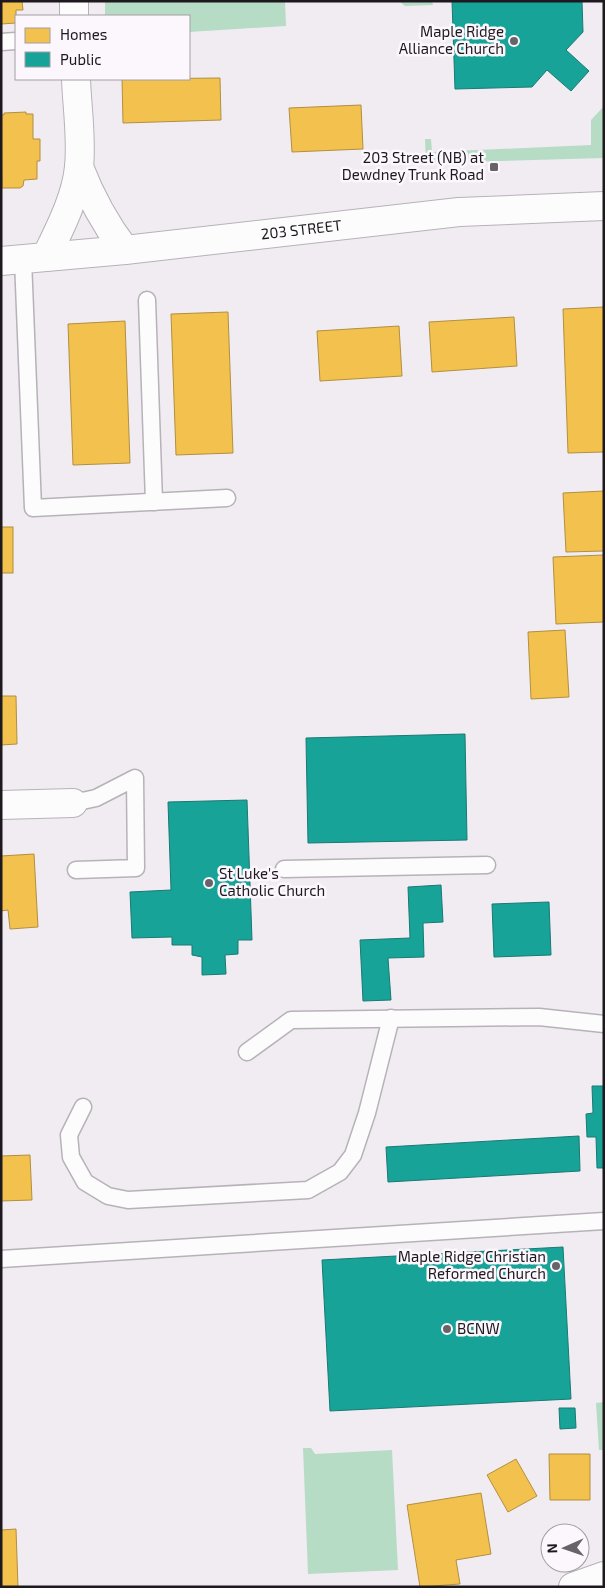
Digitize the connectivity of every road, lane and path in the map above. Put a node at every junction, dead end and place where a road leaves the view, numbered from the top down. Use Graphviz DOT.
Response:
graph roads {
  1 [pos="74,1"];
  2 [pos="74,15"];
  3 [pos="15,41"];
  4 [pos="1,42"];
  5 [pos="76,80"];
  6 [pos="79,167"];
  7 [pos="604,206"];
  8 [pos="125,250"];
  9 [pos="24,259"];
  10 [pos="147,300"];
  11 [pos="227,498"];
  12 [pos="154,502"];
  13 [pos="73,803"];
  14 [pos="1,806"];
  15 [pos="487,865"];
  16 [pos="76,870"];
  17 [pos="284,870"];
  18 [pos="391,1018"];
  19 [pos="604,1024"];
  20 [pos="248,1052"];
  21 [pos="83,1107"];
  22 [pos="604,1221"];
  23 [pos="1,1259"];
  24 [pos="604,1576"];
  25 [pos="573,1587"];
  1 -- 2 [label="main road"];
  3 -- 4 [label="lane"];
  5 -- 6 [label="main road"];
  6 -- 8 [label="main road"];
  6 -- 9 [label="main road"];
  7 -- 8 [label="main road, 203 STREET"];
  8 -- 9 [label="main road, 203 STREET"];
  9 -- 12 [label="lane"];
  10 -- 12 [label="lane"];
  11 -- 12 [label="lane"];
  13 -- 14 [label="main road"];
  13 -- 16 [label="lane"];
  15 -- 17 [label="lane"];
  18 -- 19 [label="lane"];
  18 -- 20 [label="lane"];
  18 -- 21 [label="lane"];
  22 -- 23 [label="lane"];
  24 -- 25 [label="main road"];
}
